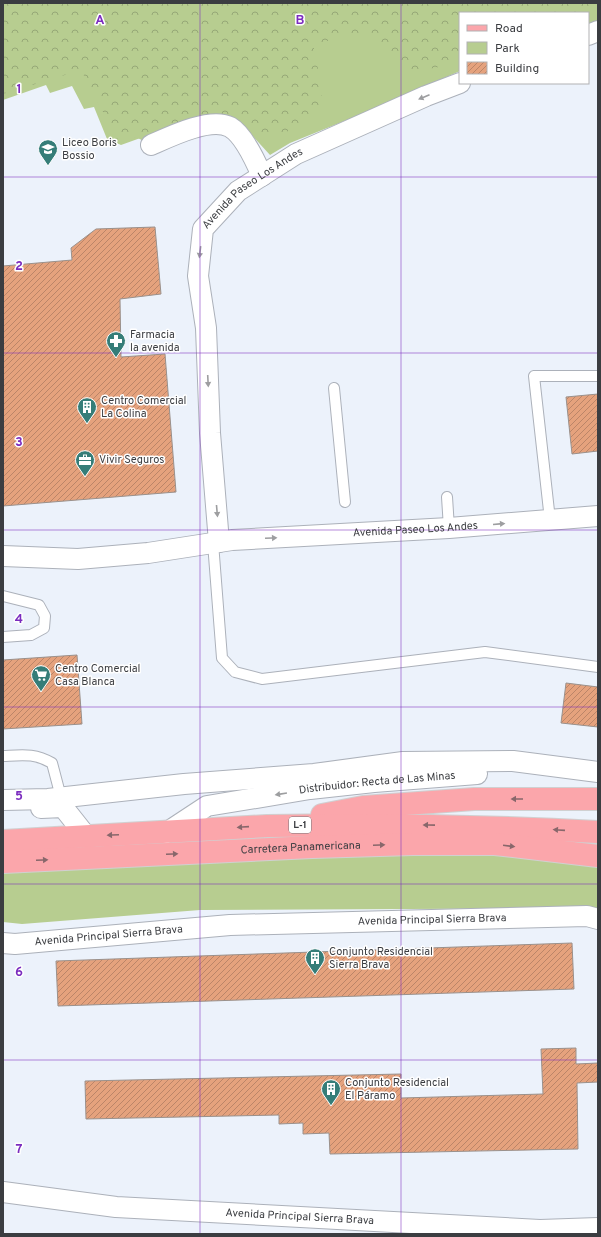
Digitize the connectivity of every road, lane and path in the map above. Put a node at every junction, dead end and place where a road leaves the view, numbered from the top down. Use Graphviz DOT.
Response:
graph roads {
  1 [pos="459,83"];
  2 [pos="151,145"];
  3 [pos="262,176"];
  4 [pos="598,376"];
  5 [pos="334,388"];
  6 [pos="446,497"];
  7 [pos="345,502"];
  8 [pos="598,516"];
  9 [pos="550,520"];
  10 [pos="449,528"];
  11 [pos="221,542"];
  12 [pos="3,556"];
  13 [pos="3,596"];
  14 [pos="3,637"];
  15 [pos="598,667"];
  16 [pos="3,756"];
  17 [pos="598,772"];
  18 [pos="598,782"];
  19 [pos="598,799"];
  20 [pos="3,800"];
  21 [pos="63,807"];
  22 [pos="3,809"];
  23 [pos="267,826"];
  24 [pos="598,832"];
  25 [pos="166,833"];
  26 [pos="86,836"];
  27 [pos="3,841"];
  28 [pos="598,856"];
  29 [pos="3,862"];
  30 [pos="598,919"];
  31 [pos="3,943"];
  32 [pos="3,1192"];
  33 [pos="598,1228"];
  1 -- 3 [label="street, Avenida Paseo Los Andes, one-way"];
  2 -- 3 [label="street"];
  3 -- 11 [label="street, Avenida Paseo Los Andes, one-way"];
  4 -- 9 [label="lane"];
  5 -- 7 [label="lane"];
  6 -- 10 [label="lane"];
  8 -- 9 [label="street, Avenida Paseo Los Andes"];
  10 -- 9 [label="street, Avenida Paseo Los Andes, one-way"];
  11 -- 10 [label="street, Avenida Paseo Los Andes, one-way"];
  11 -- 12 [label="street"];
  11 -- 15 [label="lane"];
  13 -- 14 [label="lane"];
  16 -- 21 [label="lane"];
  17 -- 20 [label="street"];
  18 -- 25 [label="street, Distribuidor: Recta de Las Minas, one-way"];
  19 -- 23 [label="main road, L-1, one-way"];
  21 -- 22 [label="street"];
  21 -- 26 [label="street"];
  24 -- 23 [label="main road, Carretera Panamericana / L-1, one-way"];
  23 -- 25 [label="main road, Carretera Panamericana / L-1, one-way"];
  25 -- 26 [label="main road, Carretera Panamericana / L-1, one-way"];
  26 -- 27 [label="main road, Carretera Panamericana / L-1"];
  29 -- 28 [label="main road, Carretera Panamericana / L-1, one-way"];
  30 -- 31 [label="street, Avenida Principal Sierra Brava"];
  32 -- 33 [label="street, Avenida Principal Sierra Brava"];
}
